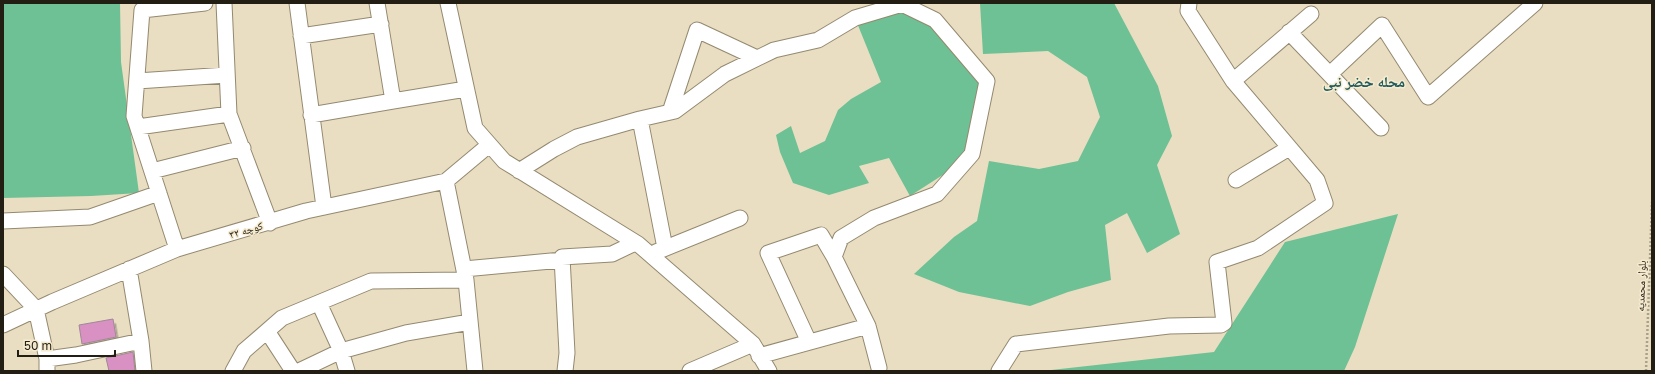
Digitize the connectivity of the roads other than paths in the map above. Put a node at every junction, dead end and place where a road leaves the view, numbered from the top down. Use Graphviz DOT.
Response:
graph roads {
  1 [pos="205,3"];
  2 [pos="224,3"];
  3 [pos="297,3"];
  4 [pos="377,3"];
  5 [pos="448,3"];
  6 [pos="1189,3"];
  7 [pos="1535,3"];
  8 [pos="1311,14"];
  9 [pos="381,24"];
  10 [pos="1289,32"];
  11 [pos="301,36"];
  12 [pos="757,58"];
  13 [pos="1330,74"];
  14 [pos="227,75"];
  15 [pos="137,80"];
  16 [pos="1233,81"];
  17 [pos="466,89"];
  18 [pos="393,101"];
  19 [pos="670,112"];
  20 [pos="229,114"];
  21 [pos="310,115"];
  22 [pos="640,119"];
  23 [pos="138,127"];
  24 [pos="1381,128"];
  25 [pos="489,145"];
  26 [pos="243,148"];
  27 [pos="1289,148"];
  28 [pos="152,171"];
  29 [pos="519,171"];
  30 [pos="1236,180"];
  31 [pos="446,181"];
  32 [pos="159,193"];
  33 [pos="324,207"];
  34 [pos="740,218"];
  35 [pos="3,221"];
  36 [pos="270,223"];
  37 [pos="635,243"];
  38 [pos="665,248"];
  39 [pos="177,249"];
  40 [pos="650,255"];
  41 [pos="834,257"];
  42 [pos="562,260"];
  43 [pos="129,269"];
  44 [pos="3,274"];
  45 [pos="465,275"];
  46 [pos="319,303"];
  47 [pos="36,309"];
  48 [pos="470,322"];
  49 [pos="3,325"];
  50 [pos="868,326"];
  51 [pos="267,331"];
  52 [pos="141,341"];
  53 [pos="809,342"];
  54 [pos="756,350"];
  55 [pos="341,351"];
  56 [pos="47,365"];
  57 [pos="879,368"];
  58 [pos="144,371"];
  59 [pos="233,371"];
  60 [pos="294,371"];
  61 [pos="299,371"];
  62 [pos="347,371"];
  63 [pos="475,371"];
  64 [pos="565,371"];
  65 [pos="690,371"];
  66 [pos="769,371"];
  67 [pos="999,371"];
  1 -- 15 [label="street"];
  2 -- 14 [label="street"];
  3 -- 11 [label="street"];
  4 -- 9 [label="street"];
  5 -- 17 [label="street"];
  6 -- 16 [label="street"];
  7 -- 13 [label="street"];
  8 -- 10 [label="street"];
  9 -- 11 [label="street"];
  9 -- 18 [label="street"];
  10 -- 13 [label="street"];
  10 -- 16 [label="street"];
  11 -- 21 [label="street"];
  12 -- 19 [label="street"];
  12 -- 19 [label="street"];
  12 -- 41 [label="street"];
  13 -- 24 [label="street"];
  14 -- 15 [label="street"];
  14 -- 20 [label="street"];
  15 -- 23 [label="street"];
  16 -- 27 [label="street"];
  17 -- 18 [label="street"];
  17 -- 25 [label="street"];
  18 -- 21 [label="street"];
  19 -- 22 [label="street"];
  20 -- 23 [label="street"];
  20 -- 26 [label="street"];
  21 -- 33 [label="street"];
  22 -- 29 [label="street"];
  22 -- 38 [label="street"];
  23 -- 28 [label="street"];
  25 -- 29 [label="street"];
  25 -- 31 [label="street, کوچه ۳۲"];
  26 -- 28 [label="street"];
  26 -- 36 [label="street"];
  27 -- 30 [label="street"];
  27 -- 67 [label="street"];
  28 -- 32 [label="street"];
  29 -- 37 [label="street"];
  31 -- 33 [label="street, کوچه ۳۲"];
  31 -- 45 [label="street"];
  32 -- 35 [label="street"];
  32 -- 39 [label="street"];
  33 -- 36 [label="street, کوچه ۳۲"];
  34 -- 38 [label="street"];
  36 -- 39 [label="street, کوچه ۳۲"];
  37 -- 40 [label="street"];
  37 -- 42 [label="street"];
  38 -- 40 [label="street"];
  39 -- 43 [label="street, کوچه ۳۲"];
  40 -- 54 [label="street"];
  41 -- 50 [label="street"];
  41 -- 53 [label="street"];
  42 -- 45 [label="street"];
  42 -- 64 [label="street"];
  43 -- 47 [label="street, کوچه ۳۲"];
  43 -- 52 [label="street"];
  44 -- 47 [label="street"];
  45 -- 46 [label="street"];
  45 -- 48 [label="street"];
  46 -- 51 [label="street"];
  46 -- 55 [label="street"];
  47 -- 49 [label="street, کوچه ۳۲"];
  47 -- 56 [label="street"];
  48 -- 55 [label="street"];
  48 -- 63 [label="street"];
  50 -- 53 [label="street"];
  50 -- 57 [label="street"];
  51 -- 59 [label="street"];
  51 -- 60 [label="street"];
  52 -- 56 [label="street"];
  52 -- 58 [label="street"];
  53 -- 54 [label="street"];
  54 -- 65 [label="street"];
  54 -- 66 [label="street"];
  55 -- 61 [label="street"];
  55 -- 62 [label="street"];
}
